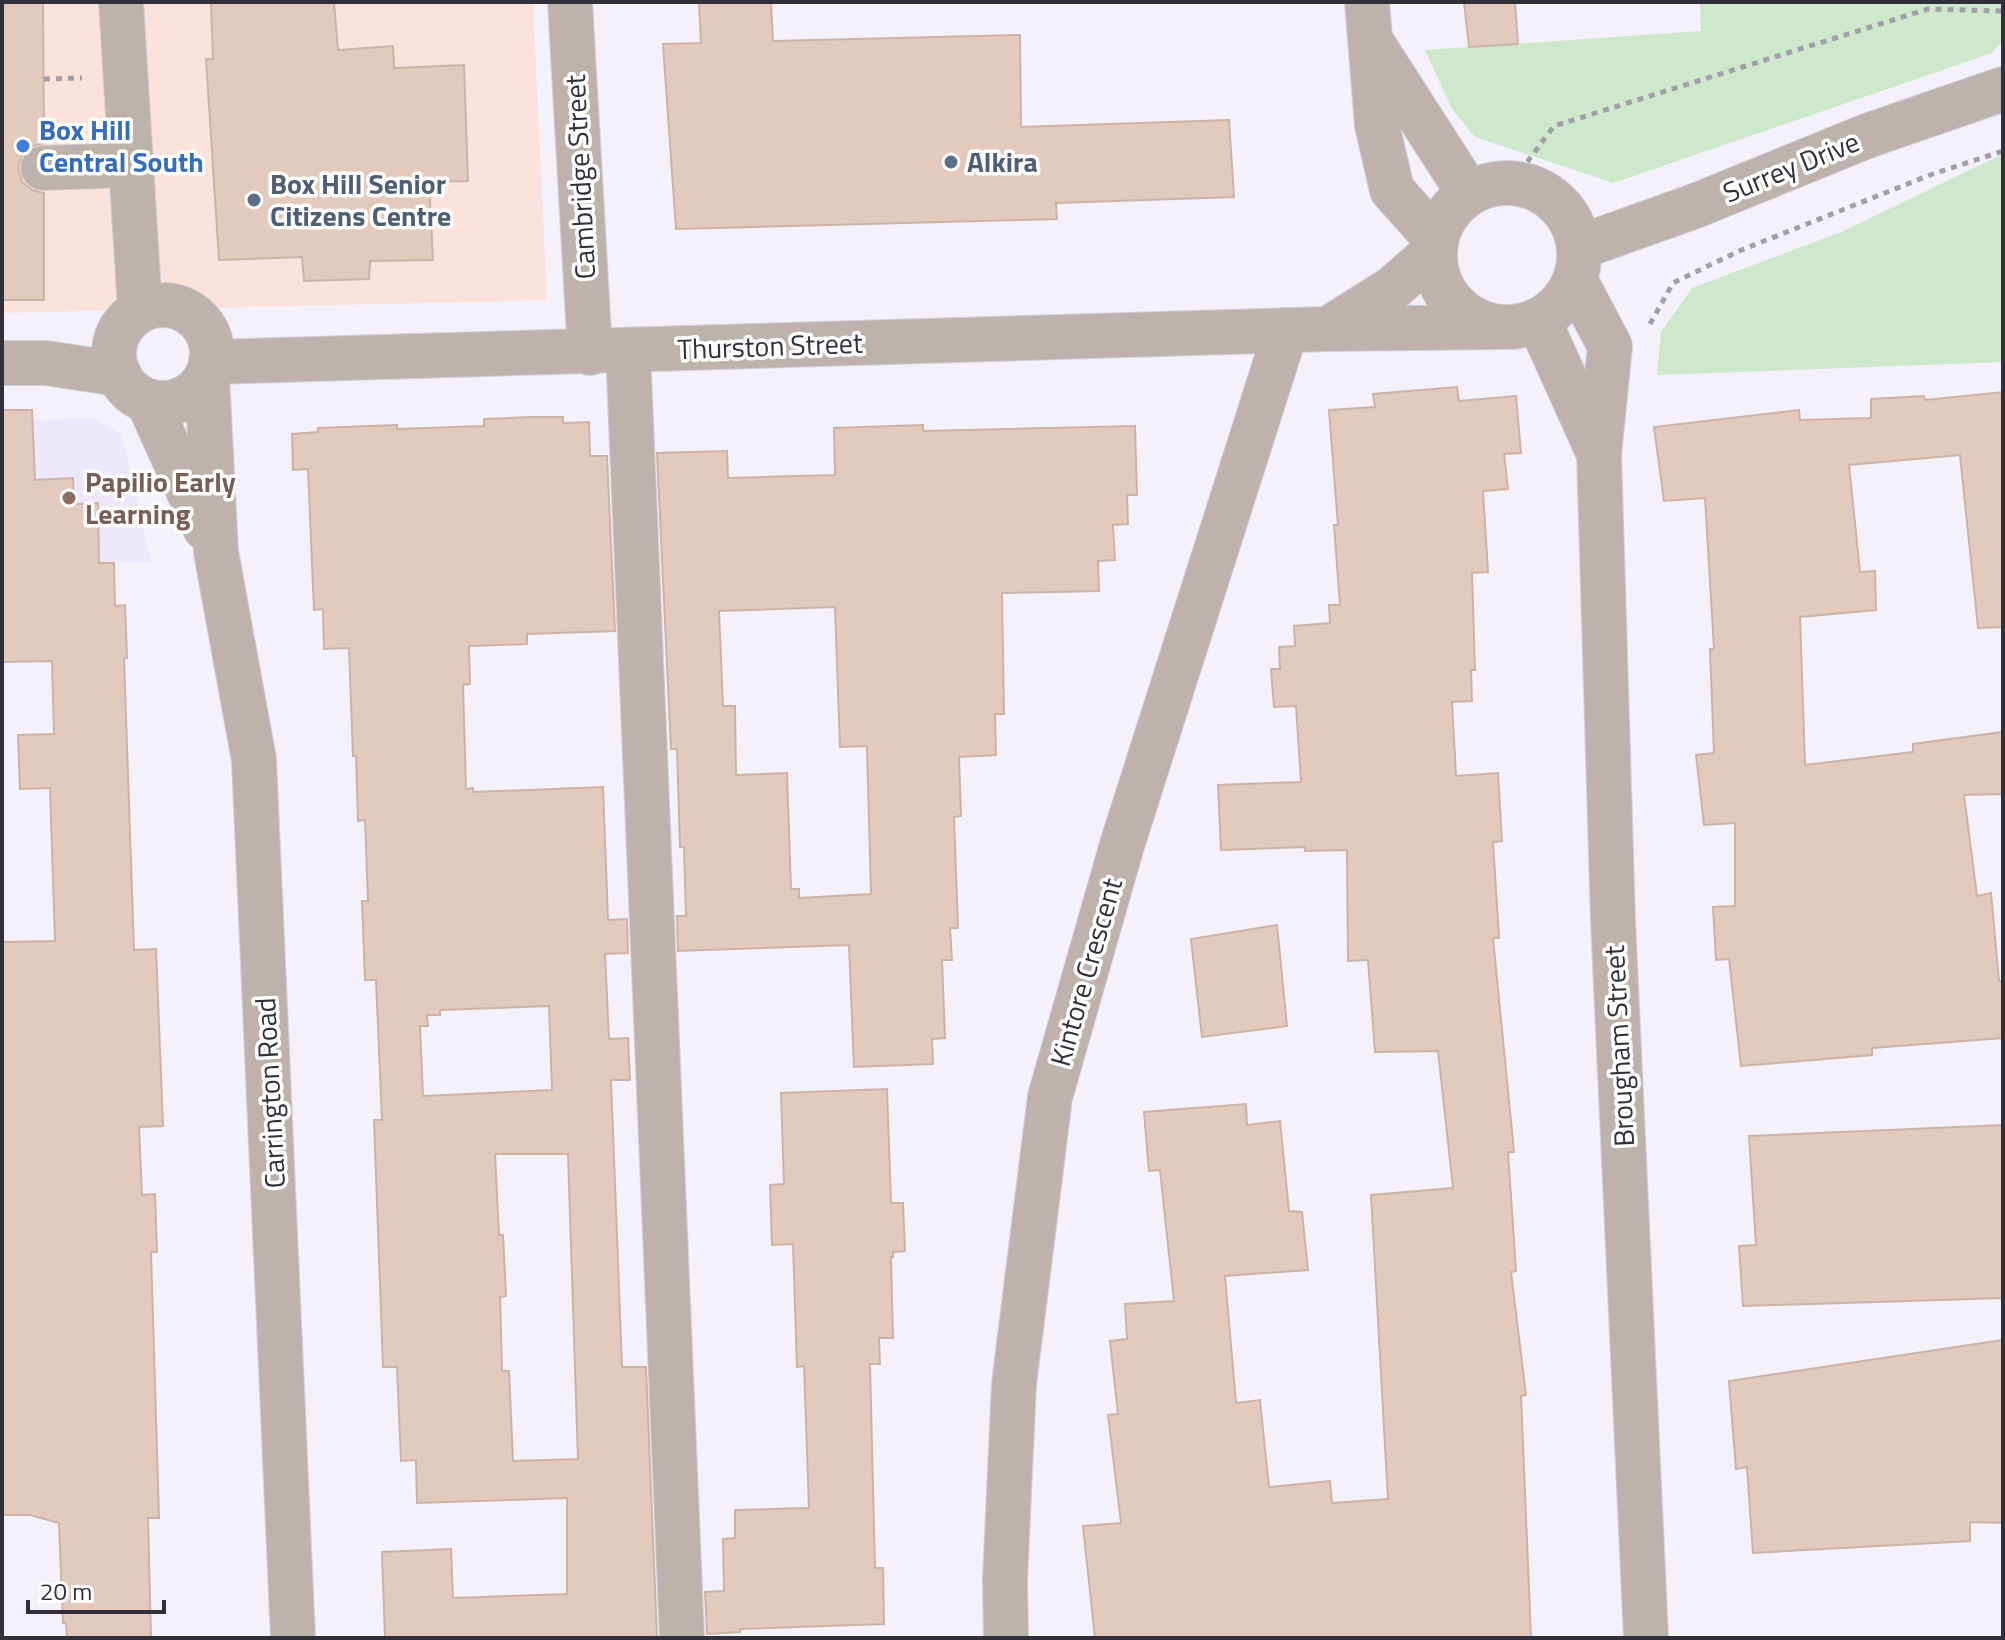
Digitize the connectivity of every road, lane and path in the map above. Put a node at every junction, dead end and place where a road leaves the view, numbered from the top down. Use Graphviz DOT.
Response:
graph roads {
  1 [pos="121,2"];
  2 [pos="570,2"];
  3 [pos="1934,2"];
  4 [pos="1928,9"];
  5 [pos="2003,11"];
  6 [pos="1369,23"];
  7 [pos="82,78"];
  8 [pos="44,79"];
  9 [pos="2003,89"];
  10 [pos="2003,151"];
  11 [pos="131,165"];
  12 [pos="43,168"];
  13 [pos="1513,181"];
  14 [pos="1468,192"];
  15 [pos="1435,246"];
  16 [pos="1578,264"];
  17 [pos="1521,324"];
  18 [pos="1307,329"];
  19 [pos="1610,346"];
  20 [pos="609,351"];
  21 [pos="131,356"];
  22 [pos="2,363"];
  23 [pos="209,369"];
  24 [pos="1599,454"];
  25 [pos="216,552"];
  26 [pos="293,1638"];
  27 [pos="682,1638"];
  28 [pos="1006,1638"];
  29 [pos="1646,1638"];
  1 -- 11 [label="street, Carrington Road"];
  2 -- 20 [label="street, Cambridge Street"];
  3 -- 4 [label="path"];
  4 -- 5 [label="path"];
  4 -- 13 [label="path"];
  6 -- 14 [label="street"];
  6 -- 15 [label="street"];
  7 -- 8 [label="path"];
  9 -- 16 [label="street, Surrey Drive"];
  10 -- 19 [label="path"];
  11 -- 12 [label="street"];
  11 -- 21 [label="street, Carrington Road"];
  13 -- 14 [label="street"];
  13 -- 16 [label="street"];
  14 -- 15 [label="street"];
  15 -- 17 [label="street"];
  15 -- 18 [label="street"];
  16 -- 17 [label="street"];
  16 -- 19 [label="street"];
  17 -- 18 [label="street, Thurston Street"];
  17 -- 24 [label="street, Brougham Street"];
  18 -- 20 [label="street, Thurston Street"];
  18 -- 28 [label="street, Kintore Crescent"];
  19 -- 24 [label="street, Brougham Street"];
  20 -- 23 [label="street, Thurston Street"];
  20 -- 27 [label="street, Cambridge Street"];
  21 -- 22 [label="street"];
  21 -- 23 [label="street"];
  21 -- 23 [label="street"];
  21 -- 25 [label="street, Carrington Road"];
  23 -- 25 [label="street, Carrington Road"];
  24 -- 29 [label="street, Brougham Street"];
  25 -- 26 [label="street, Carrington Road"];
}
